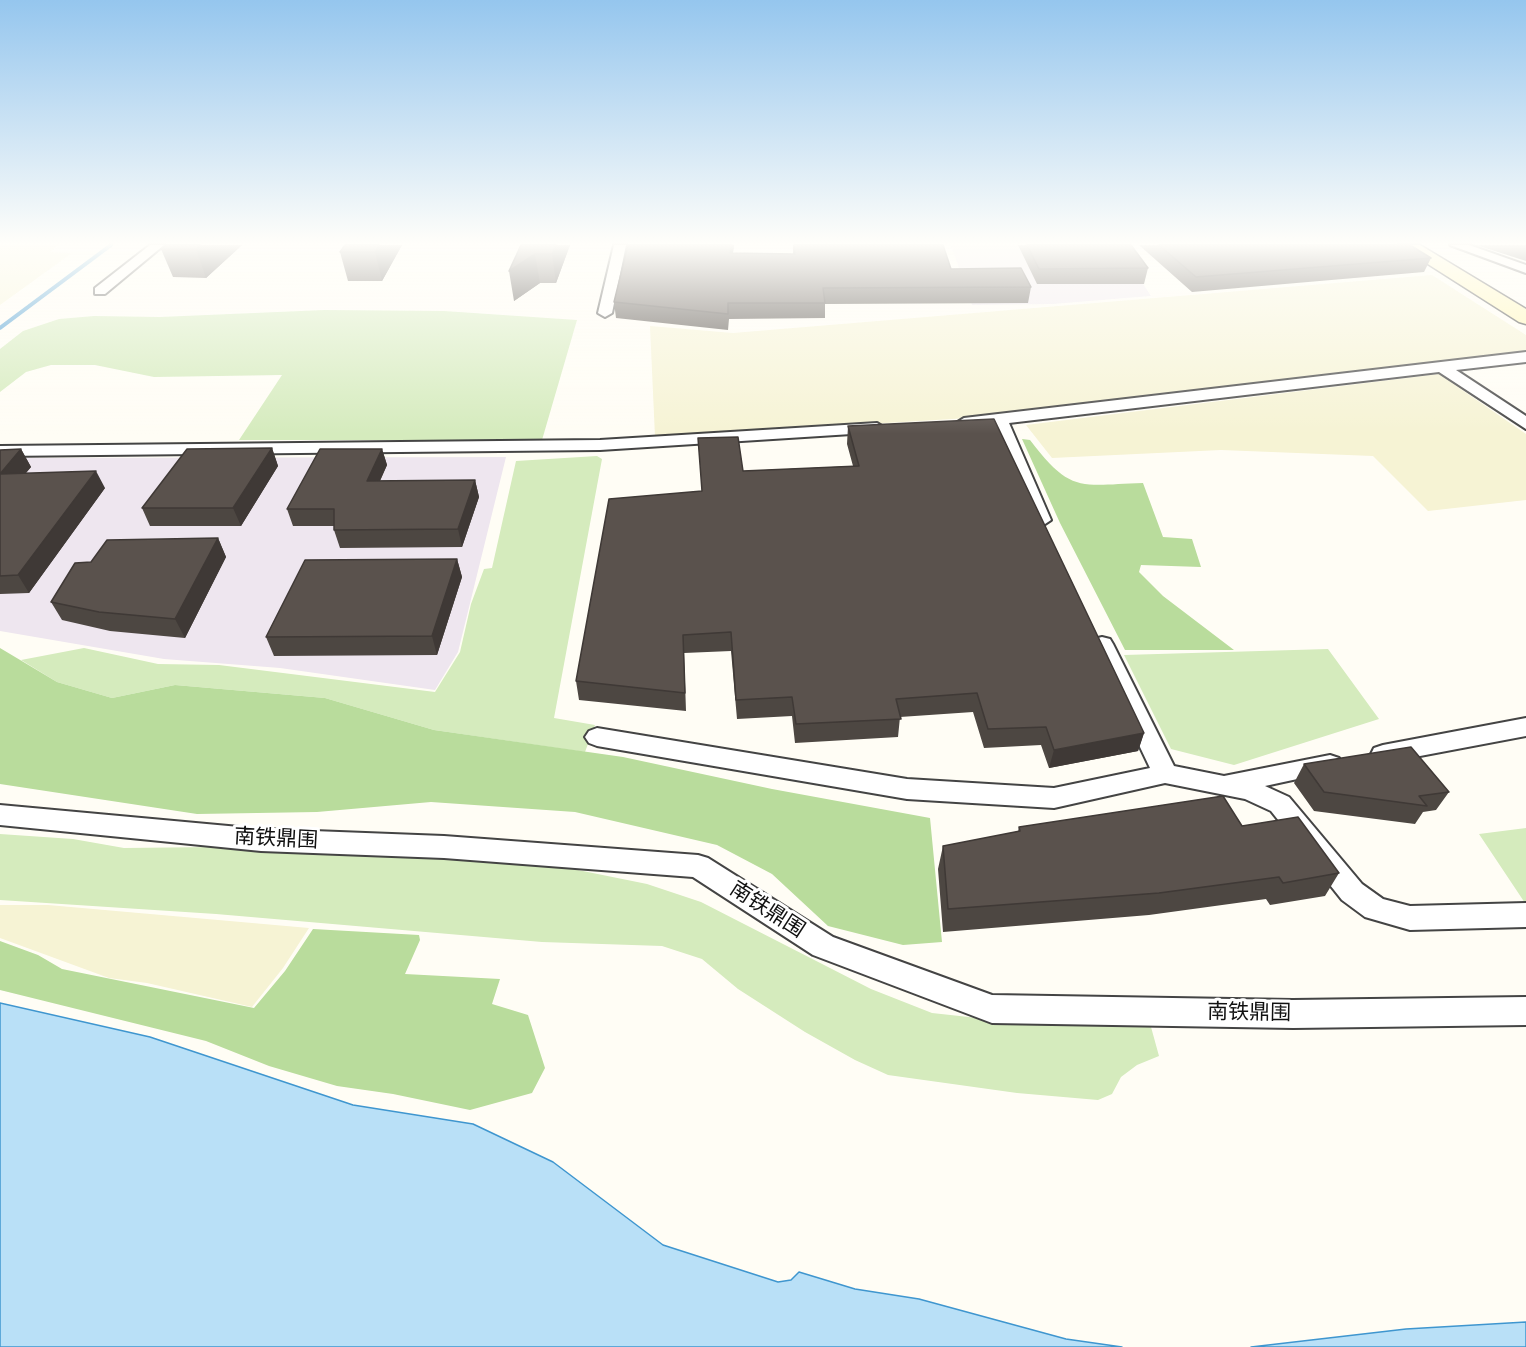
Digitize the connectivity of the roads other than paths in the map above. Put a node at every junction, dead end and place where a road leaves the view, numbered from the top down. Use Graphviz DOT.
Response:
graph roads {
  1 [pos="606,308"];
  2 [pos="1509,308"];
  3 [pos="605,313"];
  4 [pos="1526,318"];
  5 [pos="1526,357"];
  6 [pos="1442,367"];
  7 [pos="999,420"];
  8 [pos="949,423"];
  9 [pos="1526,424"];
  10 [pos="890,427"];
  11 [pos="0,451"];
  12 [pos="1051,539"];
  13 [pos="1092,625"];
  14 [pos="1526,727"];
  15 [pos="597,737"];
  16 [pos="1165,774"];
  17 [pos="1221,785"];
  18 [pos="0,814"];
  19 [pos="1526,915"];
  20 [pos="1526,1011"];
  1 -- 3 [label="street"];
  2 -- 4 [label="street"];
  5 -- 6 [label="street"];
  6 -- 7 [label="street"];
  6 -- 9 [label="street"];
  7 -- 8 [label="street"];
  7 -- 12 [label="street"];
  10 -- 11 [label="street"];
  13 -- 16 [label="street"];
  14 -- 17 [label="street"];
  15 -- 16 [label="street"];
  16 -- 17 [label="street"];
  17 -- 19 [label="street"];
  18 -- 20 [label="street, 南铁鼎围"];
}
